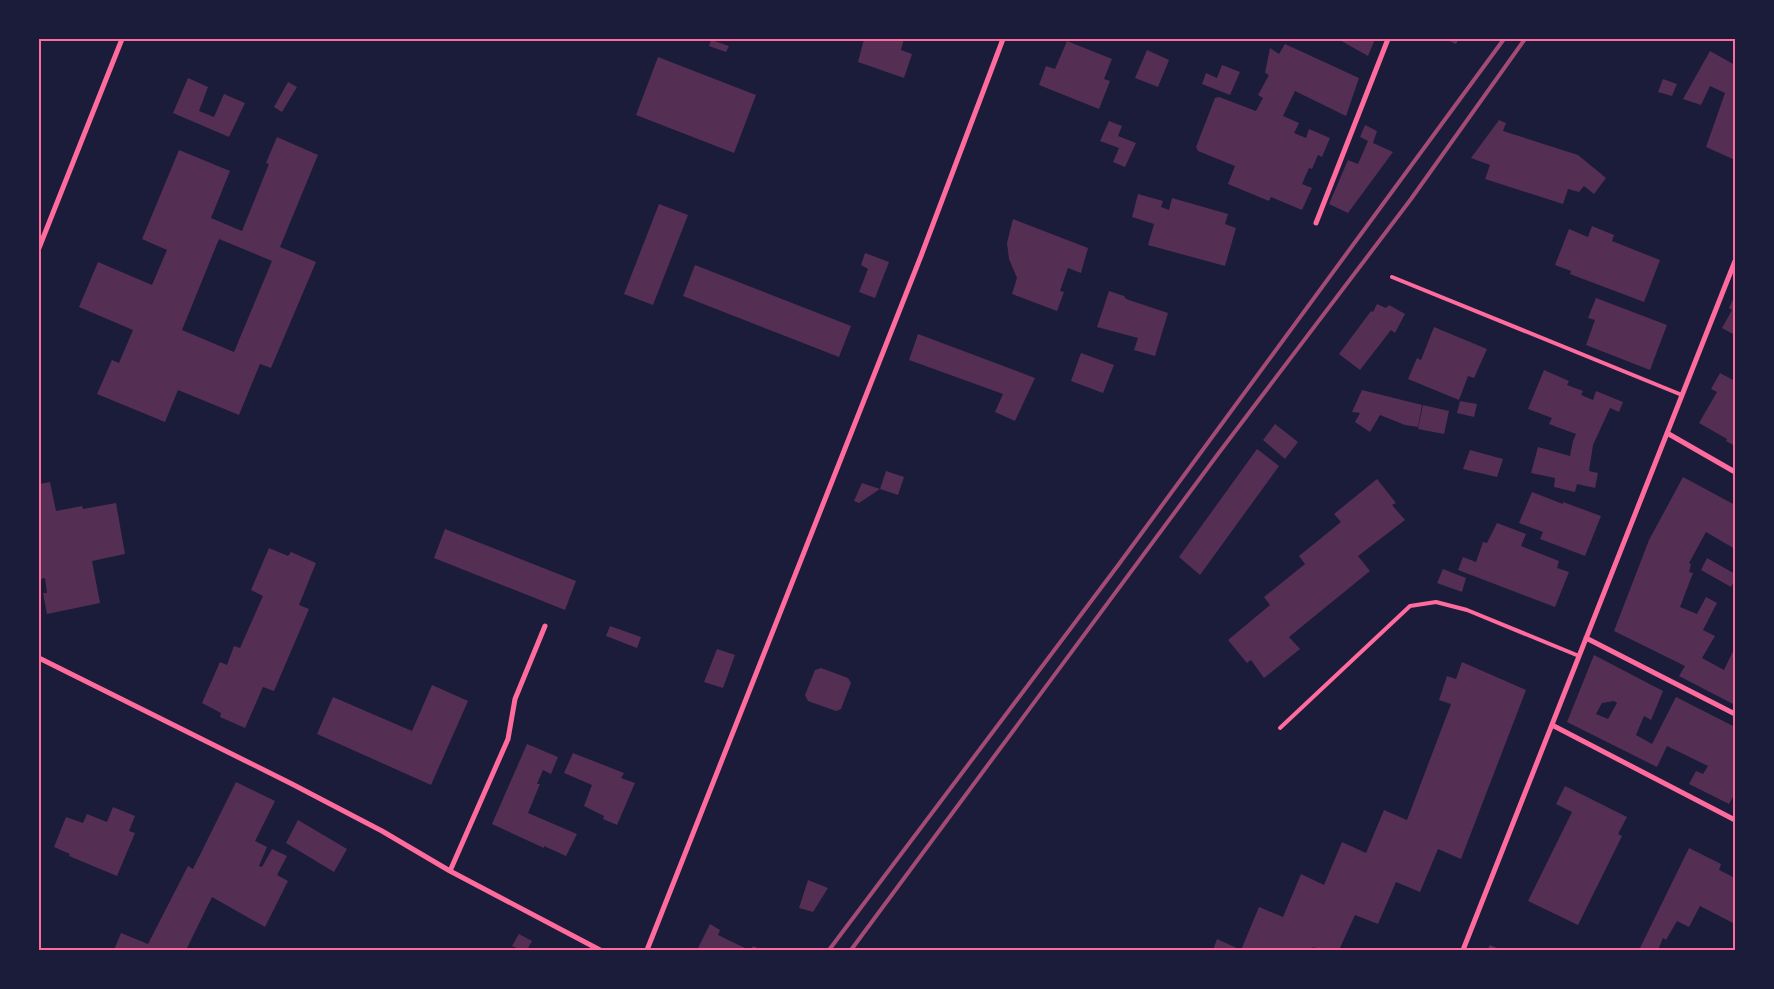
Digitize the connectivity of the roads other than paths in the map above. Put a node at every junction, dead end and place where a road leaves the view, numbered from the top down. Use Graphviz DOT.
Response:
graph roads {
  1 [pos="122,39"];
  2 [pos="1003,39"];
  3 [pos="1388,39"];
  4 [pos="1316,223"];
  5 [pos="39,248"];
  6 [pos="1735,261"];
  7 [pos="1392,277"];
  8 [pos="1682,395"];
  9 [pos="1667,433"];
  10 [pos="1735,472"];
  11 [pos="545,626"];
  12 [pos="1586,638"];
  13 [pos="1579,656"];
  14 [pos="39,658"];
  15 [pos="1735,714"];
  16 [pos="1552,725"];
  17 [pos="1280,728"];
  18 [pos="1735,820"];
  19 [pos="450,871"];
  20 [pos="590,943"];
  21 [pos="586,950"];
  22 [pos="600,950"];
  23 [pos="647,950"];
  24 [pos="1463,950"];
  1 -- 5 [label="street"];
  2 -- 23 [label="street"];
  3 -- 4 [label="street"];
  6 -- 8 [label="street"];
  7 -- 8 [label="lane"];
  8 -- 9 [label="street"];
  9 -- 10 [label="street"];
  9 -- 12 [label="street"];
  11 -- 19 [label="street"];
  12 -- 13 [label="street"];
  12 -- 15 [label="street"];
  13 -- 16 [label="street"];
  13 -- 17 [label="lane"];
  14 -- 19 [label="street"];
  16 -- 18 [label="street"];
  16 -- 24 [label="street"];
  19 -- 20 [label="street"];
  20 -- 21 [label="street"];
  20 -- 22 [label="street"];
}
